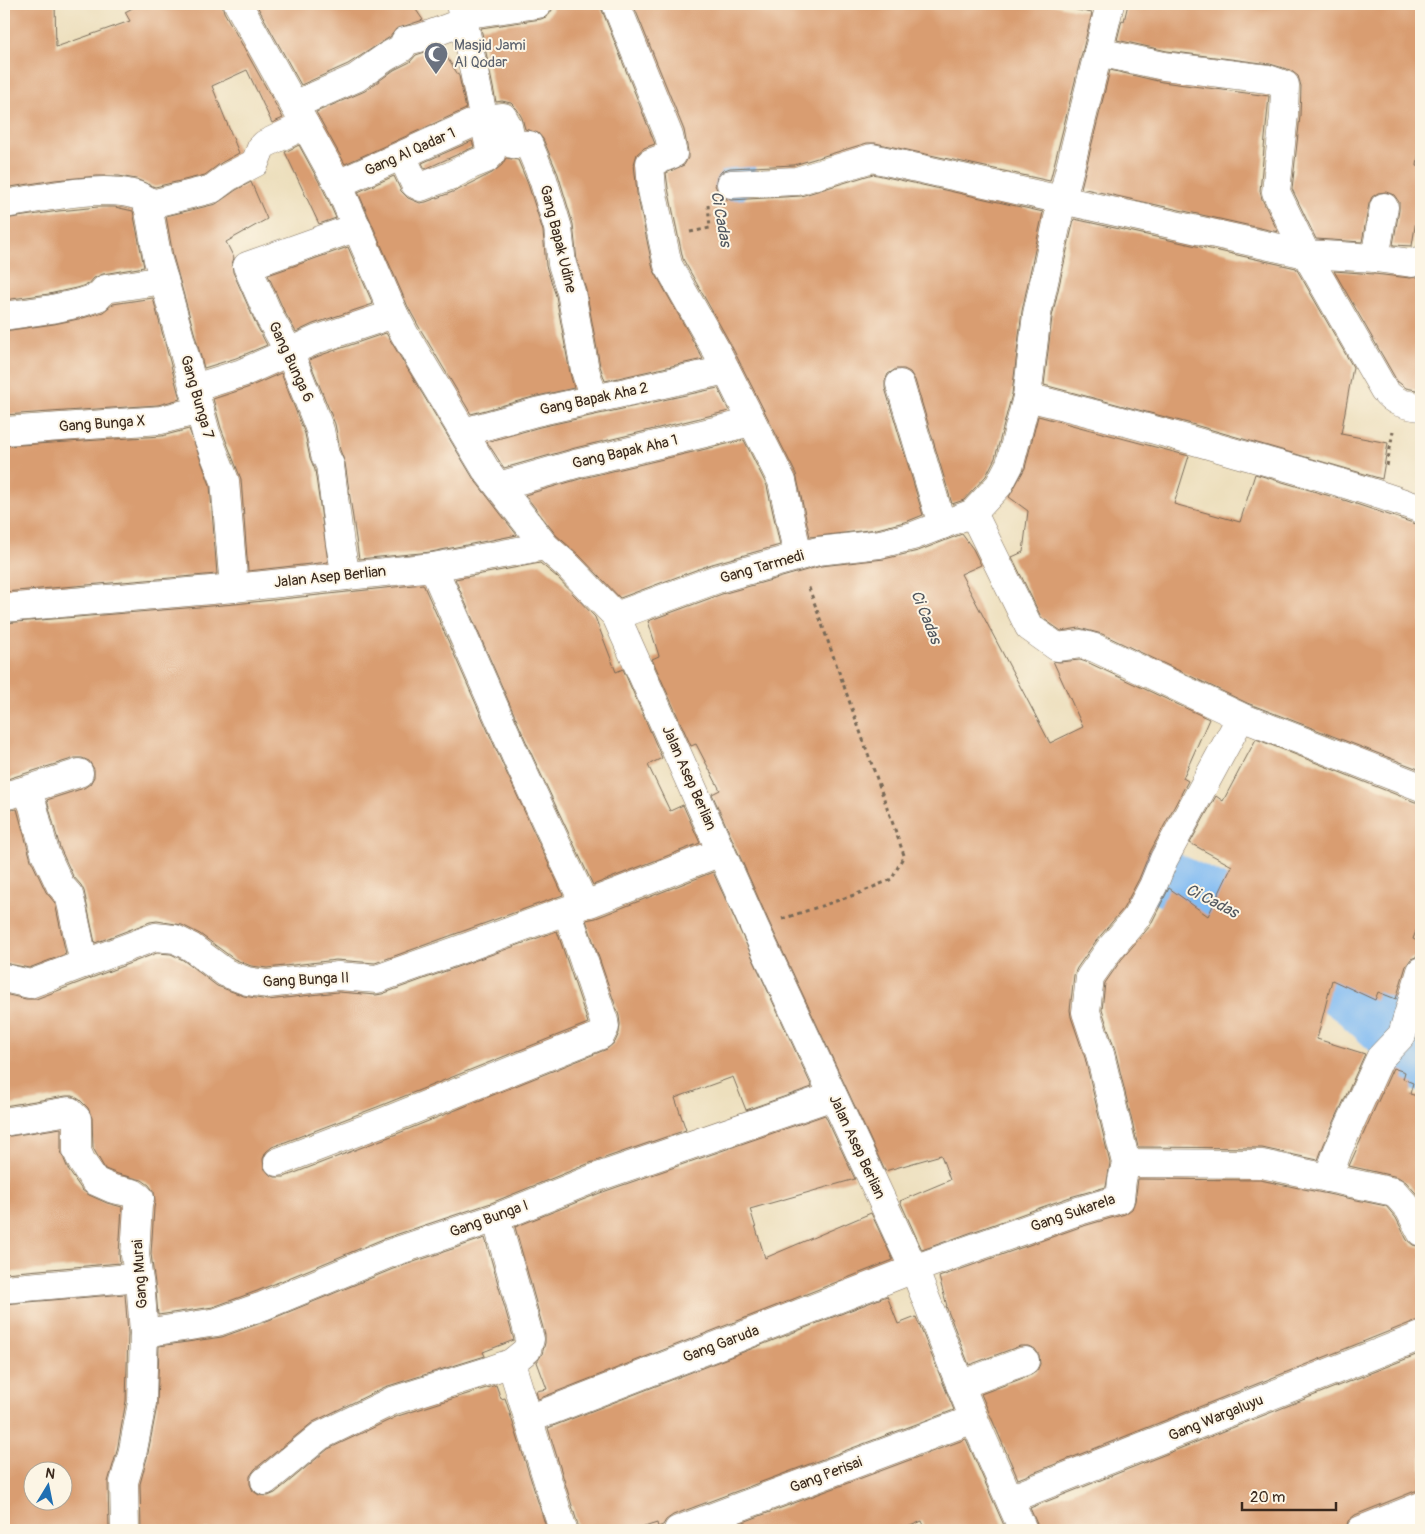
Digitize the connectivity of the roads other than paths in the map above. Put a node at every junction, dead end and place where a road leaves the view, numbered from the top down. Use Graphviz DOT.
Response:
graph roads {
  1 [pos="238,4"];
  2 [pos="538,4"];
  3 [pos="616,4"];
  4 [pos="1110,4"];
  5 [pos="462,14"];
  6 [pos="1098,52"];
  7 [pos="299,115"];
  8 [pos="482,119"];
  9 [pos="402,156"];
  10 [pos="338,184"];
  11 [pos="731,184"];
  12 [pos="1062,200"];
  13 [pos="4,204"];
  14 [pos="148,206"];
  15 [pos="1384,207"];
  16 [pos="356,226"];
  17 [pos="1306,254"];
  18 [pos="1375,258"];
  19 [pos="1421,260"];
  20 [pos="164,280"];
  21 [pos="394,314"];
  22 [pos="4,316"];
  23 [pos="290,353"];
  24 [pos="726,370"];
  25 [pos="900,384"];
  26 [pos="1027,397"];
  27 [pos="197,399"];
  28 [pos="594,399"];
  29 [pos="1410,405"];
  30 [pos="752,422"];
  31 [pos="4,431"];
  32 [pos="464,432"];
  33 [pos="498,486"];
  34 [pos="1421,509"];
  35 [pos="973,513"];
  36 [pos="942,526"];
  37 [pos="545,546"];
  38 [pos="798,556"];
  39 [pos="434,567"];
  40 [pos="346,576"];
  41 [pos="234,588"];
  42 [pos="4,608"];
  43 [pos="616,616"];
  44 [pos="1241,717"];
  45 [pos="79,773"];
  46 [pos="1421,786"];
  47 [pos="15,793"];
  48 [pos="722,852"];
  49 [pos="577,907"];
  50 [pos="84,964"];
  51 [pos="1421,971"];
  52 [pos="4,978"];
  53 [pos="833,1096"];
  54 [pos="4,1122"];
  55 [pos="278,1162"];
  56 [pos="1126,1163"];
  57 [pos="1328,1178"];
  58 [pos="496,1218"];
  59 [pos="1421,1232"];
  60 [pos="914,1268"];
  61 [pos="130,1278"];
  62 [pos="4,1289"];
  63 [pos="144,1333"];
  64 [pos="1421,1336"];
  65 [pos="1025,1361"];
  66 [pos="511,1363"];
  67 [pos="960,1385"];
  68 [pos="529,1419"];
  69 [pos="974,1419"];
  70 [pos="265,1481"];
  71 [pos="1010,1499"];
  72 [pos="1421,1506"];
  73 [pos="126,1530"];
  74 [pos="563,1530"];
  75 [pos="678,1530"];
  76 [pos="1023,1530"];
  77 [pos="1361,1530"];
  1 -- 7 [label="street"];
  2 -- 5 [label="street"];
  3 -- 24 [label="street"];
  4 -- 6 [label="street"];
  5 -- 7 [label="street"];
  5 -- 8 [label="street"];
  6 -- 12 [label="street"];
  6 -- 17 [label="street"];
  7 -- 10 [label="street"];
  7 -- 14 [label="street"];
  8 -- 9 [label="street, Gang Al Qadar 1"];
  8 -- 9 [label="street"];
  8 -- 28 [label="street, Gang Bapak Udine"];
  9 -- 10 [label="street, Gang Al Qadar 1"];
  10 -- 16 [label="street"];
  11 -- 12 [label="street"];
  12 -- 17 [label="street"];
  12 -- 26 [label="street"];
  13 -- 14 [label="street"];
  14 -- 20 [label="street, Gang Bunga 7"];
  15 -- 18 [label="street"];
  16 -- 21 [label="street"];
  16 -- 23 [label="street, Gang Bunga 6"];
  17 -- 18 [label="street"];
  17 -- 29 [label="street"];
  18 -- 19 [label="street"];
  20 -- 22 [label="street"];
  20 -- 27 [label="street, Gang Bunga 7"];
  21 -- 23 [label="street, Gang Bunga X"];
  21 -- 32 [label="street"];
  23 -- 27 [label="street, Gang Bunga X"];
  23 -- 40 [label="street, Gang Bunga 6"];
  24 -- 28 [label="street, Gang Bapak Aha 2"];
  24 -- 30 [label="street"];
  25 -- 36 [label="street"];
  26 -- 34 [label="street"];
  26 -- 35 [label="street"];
  27 -- 31 [label="street, Gang Bunga X"];
  27 -- 41 [label="street, Gang Bunga 7"];
  28 -- 32 [label="street, Gang Bapak Aha 2"];
  30 -- 33 [label="street, Gang Bapak Aha 1"];
  30 -- 38 [label="street"];
  32 -- 33 [label="street"];
  33 -- 37 [label="street"];
  35 -- 36 [label="street, Gang Tarmedi"];
  35 -- 44 [label="street"];
  36 -- 38 [label="street, Gang Tarmedi"];
  37 -- 39 [label="street, Jalan Asep Berlian"];
  37 -- 43 [label="street, Jalan Asep Berlian"];
  38 -- 43 [label="street, Gang Tarmedi"];
  39 -- 40 [label="street, Jalan Asep Berlian"];
  39 -- 49 [label="street"];
  40 -- 41 [label="street, Jalan Asep Berlian"];
  41 -- 42 [label="street, Jalan Asep Berlian"];
  43 -- 48 [label="street, Jalan Asep Berlian"];
  44 -- 46 [label="street"];
  44 -- 56 [label="street"];
  45 -- 47 [label="street"];
  47 -- 50 [label="street"];
  48 -- 49 [label="street, Gang Bunga II"];
  48 -- 53 [label="street, Jalan Asep Berlian"];
  49 -- 50 [label="street, Gang Bunga II"];
  49 -- 55 [label="street"];
  50 -- 52 [label="street, Gang Bunga II"];
  51 -- 57 [label="street"];
  53 -- 58 [label="street, Gang Bunga I"];
  53 -- 60 [label="street, Jalan Asep Berlian"];
  54 -- 63 [label="street, Gang Murai"];
  56 -- 57 [label="street"];
  56 -- 60 [label="street, Gang Sukarela"];
  57 -- 59 [label="street"];
  58 -- 63 [label="street, Gang Bunga I"];
  58 -- 66 [label="street"];
  60 -- 67 [label="street, Jalan Asep Berlian"];
  60 -- 68 [label="street, Gang Garuda"];
  61 -- 62 [label="street"];
  63 -- 73 [label="street, Gang Murai"];
  64 -- 71 [label="street, Gang Wargaluyu"];
  65 -- 67 [label="street"];
  66 -- 68 [label="street"];
  66 -- 70 [label="street"];
  67 -- 69 [label="street, Jalan Asep Berlian"];
  68 -- 74 [label="street"];
  69 -- 71 [label="street, Jalan Asep Berlian"];
  69 -- 75 [label="street, Gang Perisai"];
  71 -- 76 [label="street, Jalan Asep Berlian"];
  72 -- 77 [label="street"];
}
